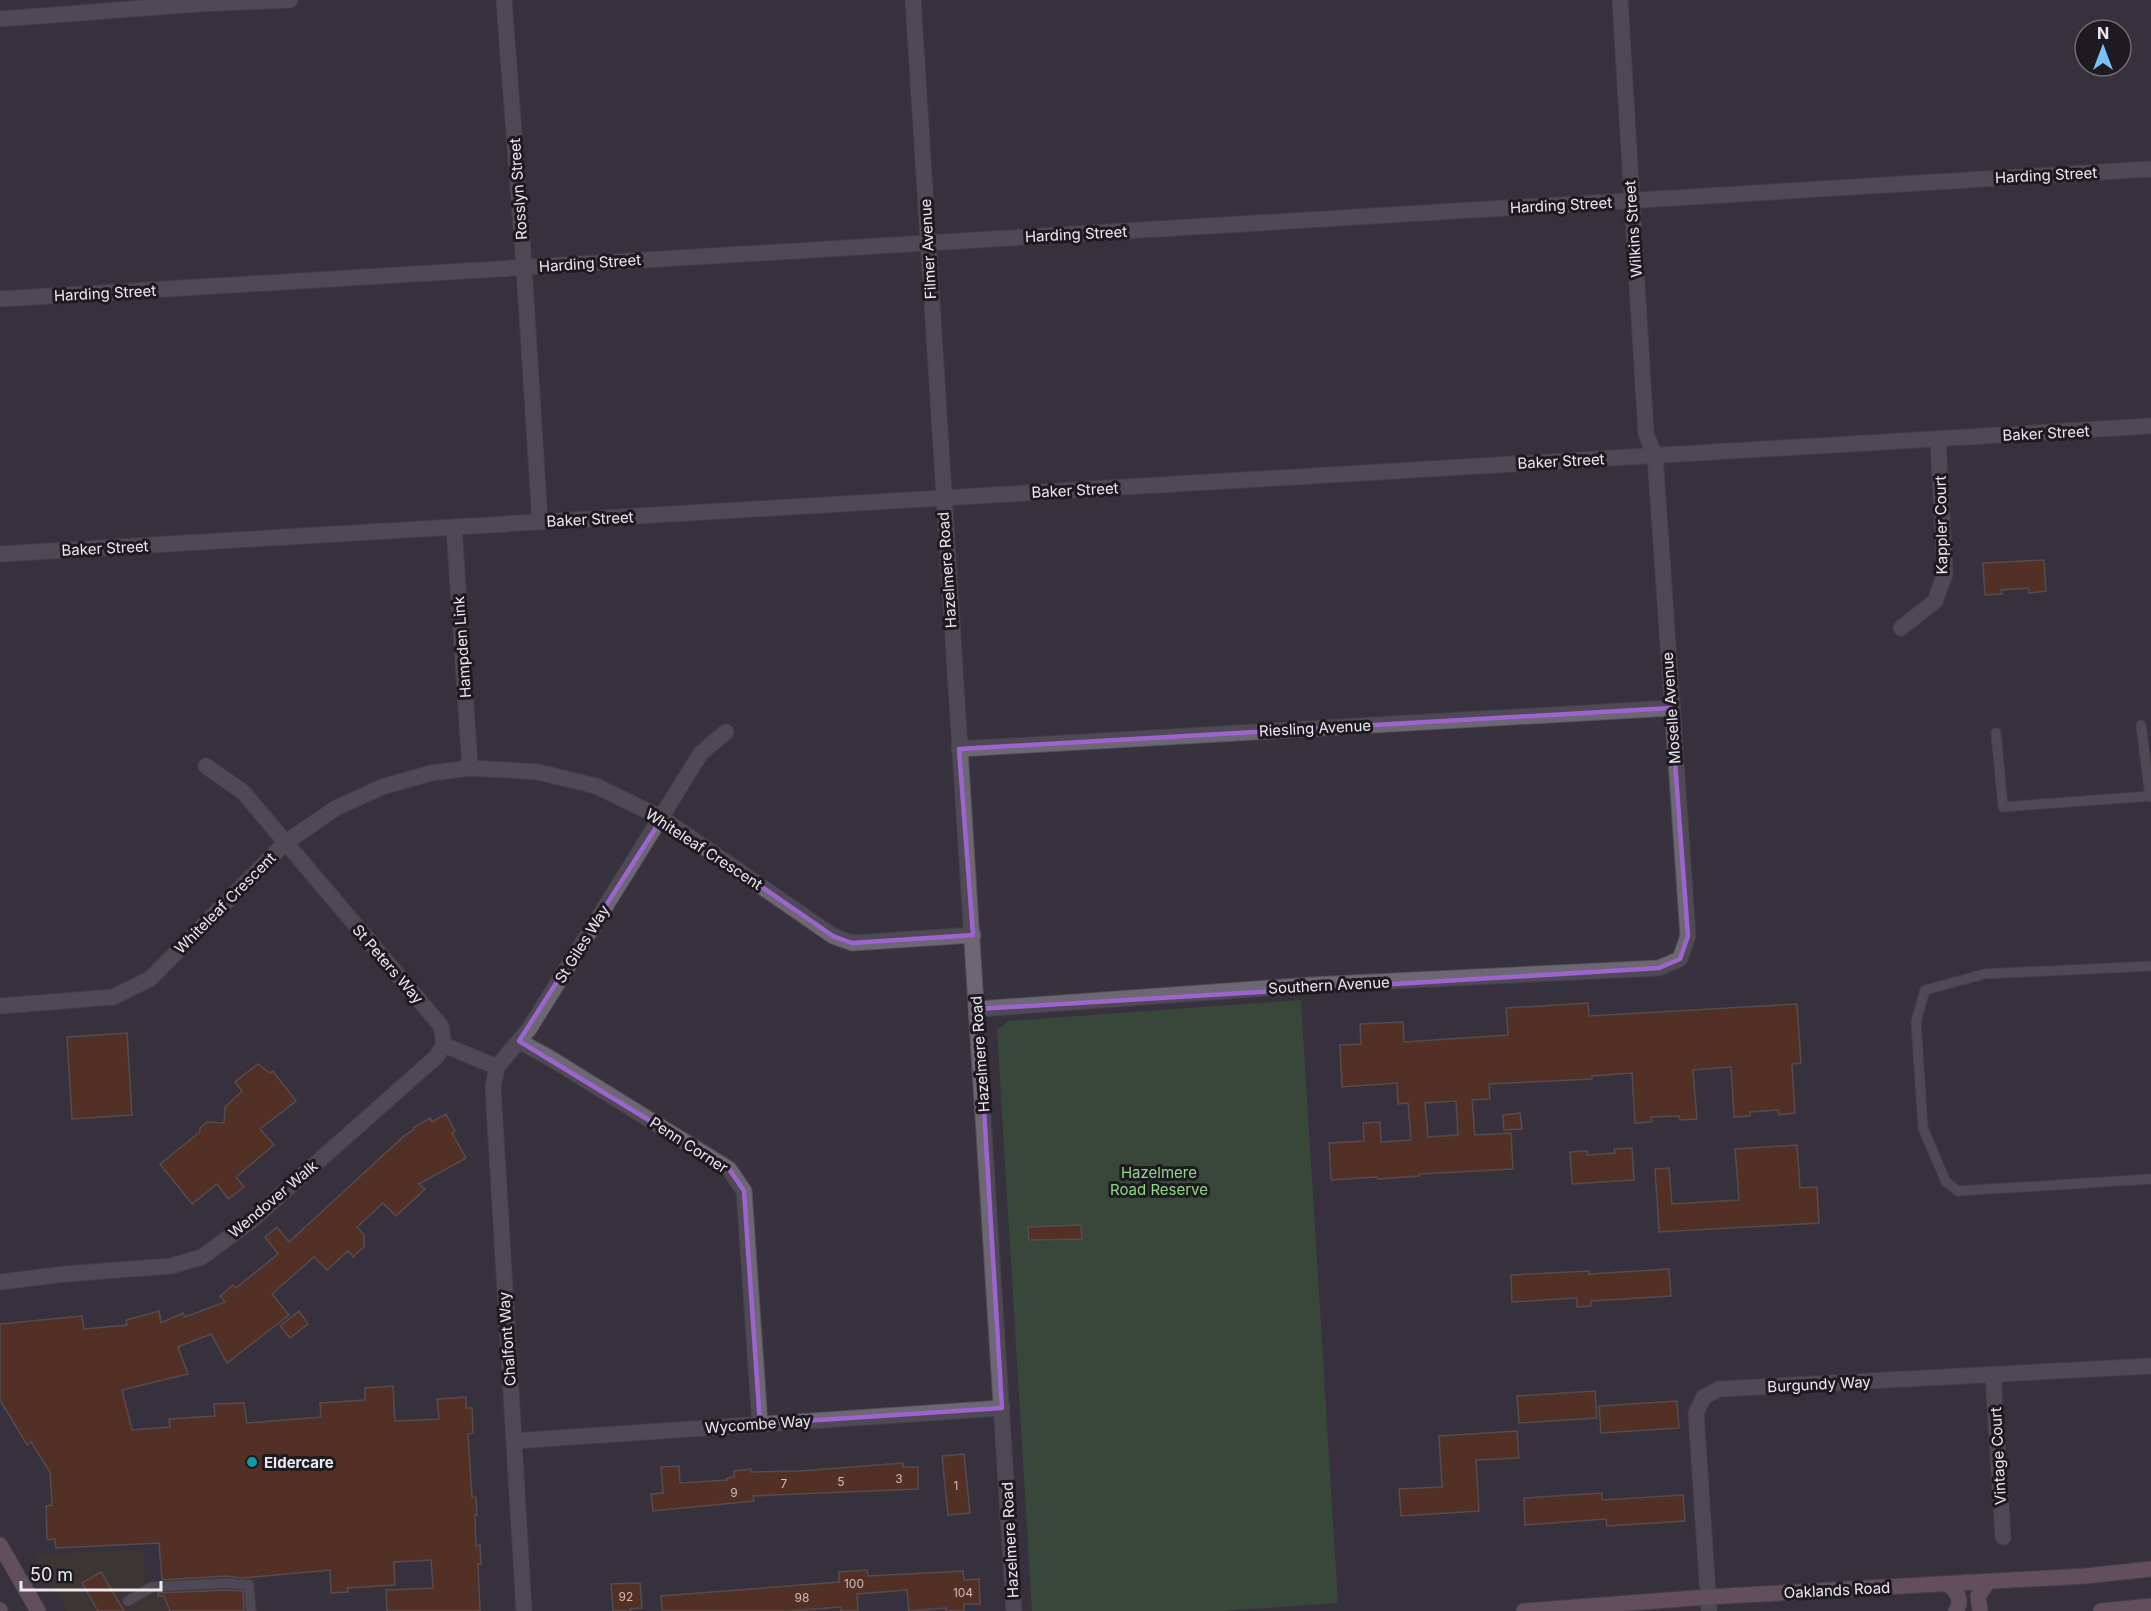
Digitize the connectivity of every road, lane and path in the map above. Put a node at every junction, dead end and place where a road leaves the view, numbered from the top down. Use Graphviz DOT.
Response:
graph roads {
  1 [pos="290,0"];
  2 [pos="504,0"];
  3 [pos="913,0"];
  4 [pos="1620,0"];
  5 [pos="198,2"];
  6 [pos="0,19"];
  7 [pos="2151,169"];
  8 [pos="1631,200"];
  9 [pos="927,243"];
  10 [pos="524,267"];
  11 [pos="0,299"];
  12 [pos="2151,426"];
  13 [pos="1938,439"];
  14 [pos="1655,456"];
  15 [pos="943,498"];
  16 [pos="540,522"];
  17 [pos="454,527"];
  18 [pos="0,554"];
  19 [pos="1901,628"];
  20 [pos="1671,708"];
  21 [pos="2141,725"];
  22 [pos="726,732"];
  23 [pos="1996,733"];
  24 [pos="959,749"];
  25 [pos="206,766"];
  26 [pos="470,768"];
  27 [pos="2150,796"];
  28 [pos="662,818"];
  29 [pos="285,843"];
  30 [pos="972,935"];
  31 [pos="1680,959"];
  32 [pos="2151,966"];
  33 [pos="0,996"];
  34 [pos="0,1006"];
  35 [pos="978,1009"];
  36 [pos="519,1041"];
  37 [pos="444,1045"];
  38 [pos="497,1067"];
  39 [pos="2151,1179"];
  40 [pos="0,1282"];
  41 [pos="2151,1366"];
  42 [pos="1993,1376"];
  43 [pos="1002,1408"];
  44 [pos="760,1424"];
  45 [pos="514,1441"];
  46 [pos="2002,1538"];
  47 [pos="0,1545"];
  48 [pos="2151,1569"];
  49 [pos="1988,1582"];
  50 [pos="1948,1584"];
  51 [pos="128,1601"];
  52 [pos="1708,1604"];
  53 [pos="2146,1608"];
  54 [pos="38,1611"];
  55 [pos="251,1611"];
  56 [pos="524,1611"];
  57 [pos="1014,1611"];
  58 [pos="1524,1611"];
  59 [pos="1956,1611"];
  60 [pos="1980,1611"];
  61 [pos="2101,1611"];
  1 -- 5 [label="street"];
  2 -- 10 [label="street, Rosslyn Street"];
  3 -- 9 [label="street, Filmer Avenue"];
  4 -- 8 [label="street, Wilkins Street"];
  5 -- 6 [label="street"];
  7 -- 8 [label="street, Harding Street"];
  8 -- 9 [label="street, Harding Street"];
  8 -- 14 [label="street, Wilkins Street"];
  9 -- 10 [label="street, Harding Street"];
  9 -- 15 [label="street, Filmer Avenue"];
  10 -- 11 [label="street, Harding Street"];
  10 -- 16 [label="street, Rosslyn Street"];
  12 -- 13 [label="street, Baker Street"];
  13 -- 14 [label="street, Baker Street"];
  13 -- 19 [label="street, Kappler Court"];
  14 -- 15 [label="street, Baker Street"];
  14 -- 20 [label="street, Moselle Avenue"];
  15 -- 16 [label="street, Baker Street"];
  15 -- 24 [label="street, Hazelmere Road"];
  16 -- 17 [label="street, Baker Street"];
  17 -- 18 [label="street, Baker Street"];
  17 -- 26 [label="street, Hampden Link"];
  20 -- 24 [label="street, Riesling Avenue"];
  20 -- 31 [label="street, Moselle Avenue"];
  21 -- 27 [label="lane"];
  22 -- 28 [label="street, St Giles Way"];
  23 -- 27 [label="lane"];
  24 -- 30 [label="street, Hazelmere Road"];
  25 -- 29 [label="street, St Peters Way"];
  26 -- 28 [label="street, Whiteleaf Crescent"];
  26 -- 29 [label="street, Whiteleaf Crescent"];
  28 -- 30 [label="street, Whiteleaf Crescent"];
  28 -- 36 [label="street, St Giles Way"];
  29 -- 34 [label="street, Whiteleaf Crescent"];
  29 -- 37 [label="street, St Peters Way"];
  30 -- 35 [label="street, Hazelmere Road"];
  31 -- 35 [label="street, Southern Avenue"];
  32 -- 39 [label="lane"];
  33 -- 34 [label="street"];
  35 -- 43 [label="street, Hazelmere Road"];
  36 -- 38 [label="street, St Giles Way"];
  36 -- 44 [label="street, Penn Corner"];
  37 -- 38 [label="street"];
  37 -- 40 [label="street, Wendover Walk"];
  38 -- 45 [label="street, Chalfont Way"];
  41 -- 42 [label="street, Burgundy Way"];
  42 -- 46 [label="street, Vintage Court"];
  42 -- 52 [label="street, Burgundy Way"];
  43 -- 44 [label="street, Wycombe Way"];
  43 -- 57 [label="street, Hazelmere Road"];
  44 -- 45 [label="street, Wycombe Way"];
  45 -- 56 [label="street, Chalfont Way"];
  47 -- 54 [label="main road"];
  48 -- 49 [label="main road, Oaklands Road"];
  49 -- 50 [label="main road, Oaklands Road"];
  49 -- 60 [label="main road"];
  50 -- 52 [label="main road, Oaklands Road"];
  50 -- 59 [label="main road"];
  51 -- 55 [label="lane"];
  52 -- 58 [label="main road, Oaklands Road"];
  53 -- 61 [label="main road"];
}
